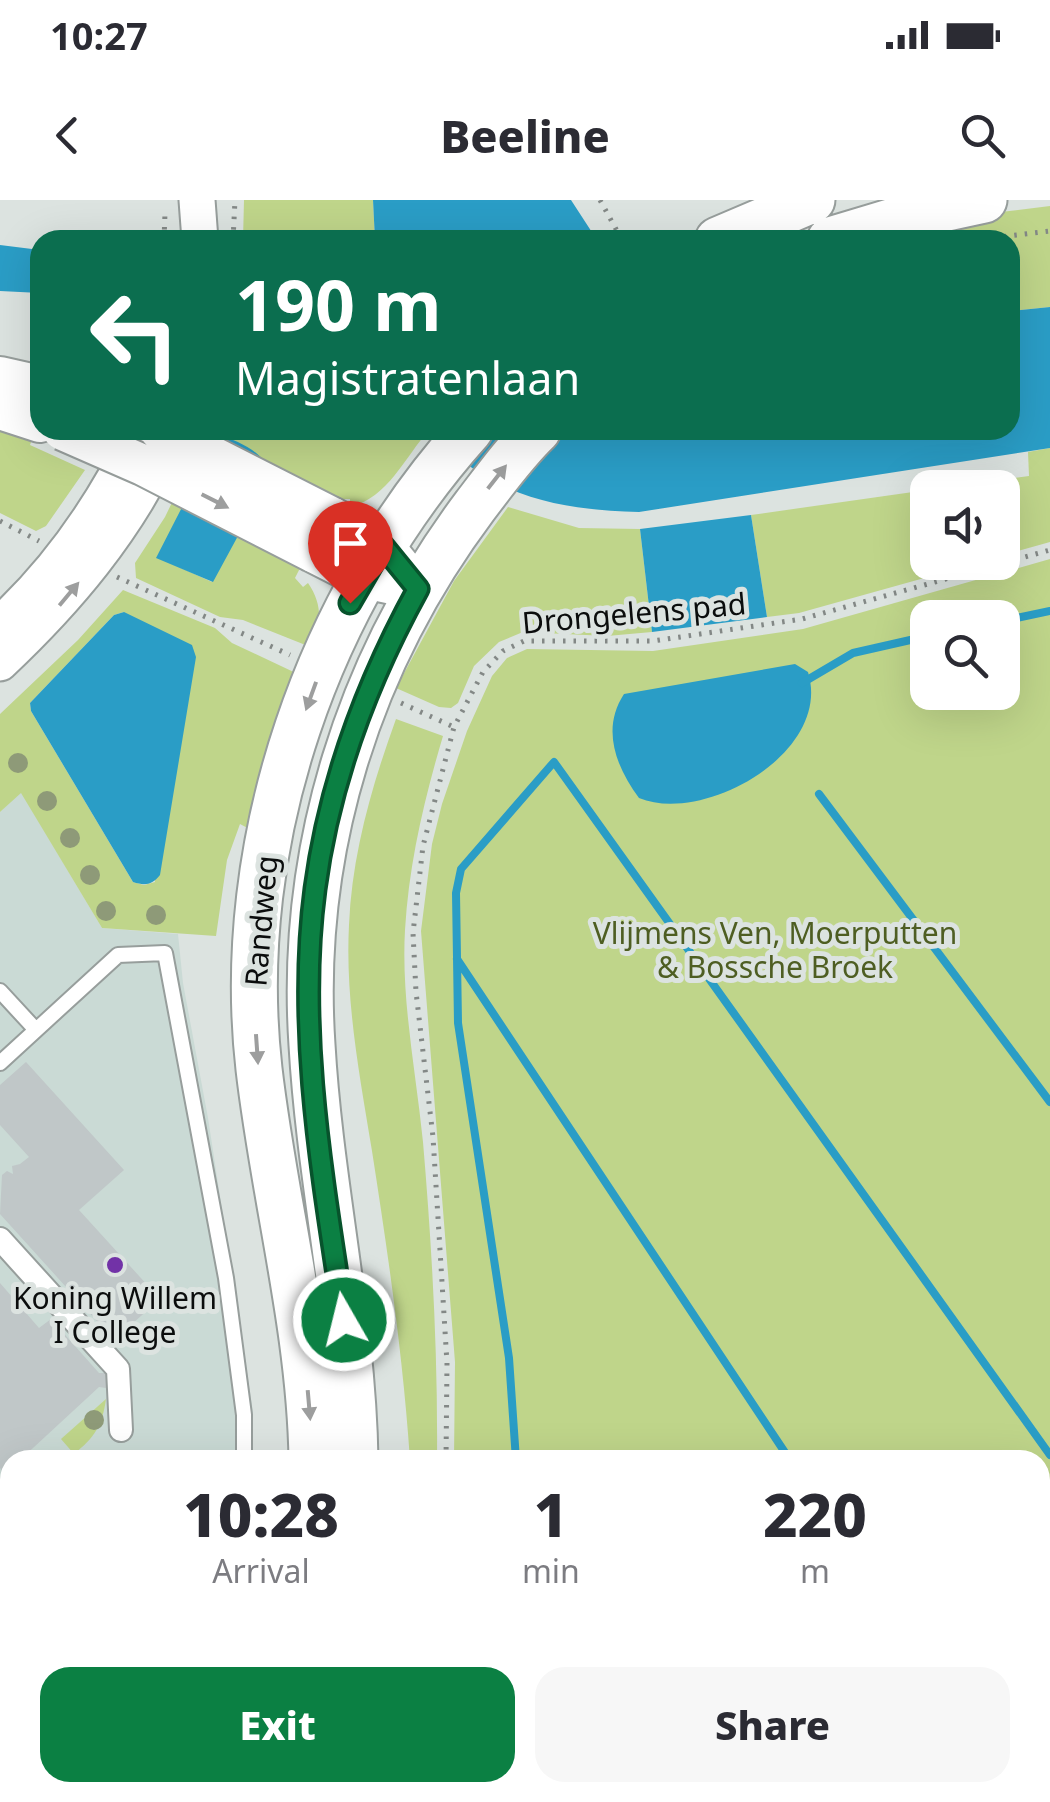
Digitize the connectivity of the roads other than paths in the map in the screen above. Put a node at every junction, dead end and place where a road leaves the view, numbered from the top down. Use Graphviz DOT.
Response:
graph roads {
  1 [pos="812,200"];
  2 [pos="984,200"];
  3 [pos="742,230"];
  4 [pos="863,230"];
  5 [pos="0,376"];
  6 [pos="30,384"];
  7 [pos="0,409"];
  8 [pos="30,419"];
  9 [pos="86,440"];
  10 [pos="135,440"];
  11 [pos="167,440"];
  12 [pos="176,440"];
  13 [pos="462,440"];
  14 [pos="529,440"];
  15 [pos="322,534"];
  16 [pos="374,562"];
  17 [pos="418,589"];
  18 [pos="0,624"];
  19 [pos="0,663"];
  20 [pos="0,991"];
  21 [pos="36,1030"];
  22 [pos="0,1063"];
  23 [pos="0,1239"];
  24 [pos="121,1430"];
  25 [pos="244,1450"];
  26 [pos="311,1450"];
  27 [pos="354,1450"];
  1 -- 3 [label="main road"];
  2 -- 4 [label="main road"];
  5 -- 6 [label="main road"];
  7 -- 8 [label="main road"];
  9 -- 15 [label="main road, one-way, bridge"];
  10 -- 18 [label="street"];
  19 -- 11 [label="street, one-way"];
  12 -- 15 [label="main road, bridge"];
  13 -- 16 [label="main road, Randweg"];
  17 -- 14 [label="main road, Randweg, one-way"];
  15 -- 16 [label="main road"];
  16 -- 17 [label="main road"];
  16 -- 26 [label="main road, Randweg, one-way"];
  17 -- 27 [label="main road, Randweg"];
  20 -- 21 [label="lane"];
  21 -- 22 [label="lane"];
  21 -- 25 [label="lane"];
  23 -- 24 [label="street"];
}
